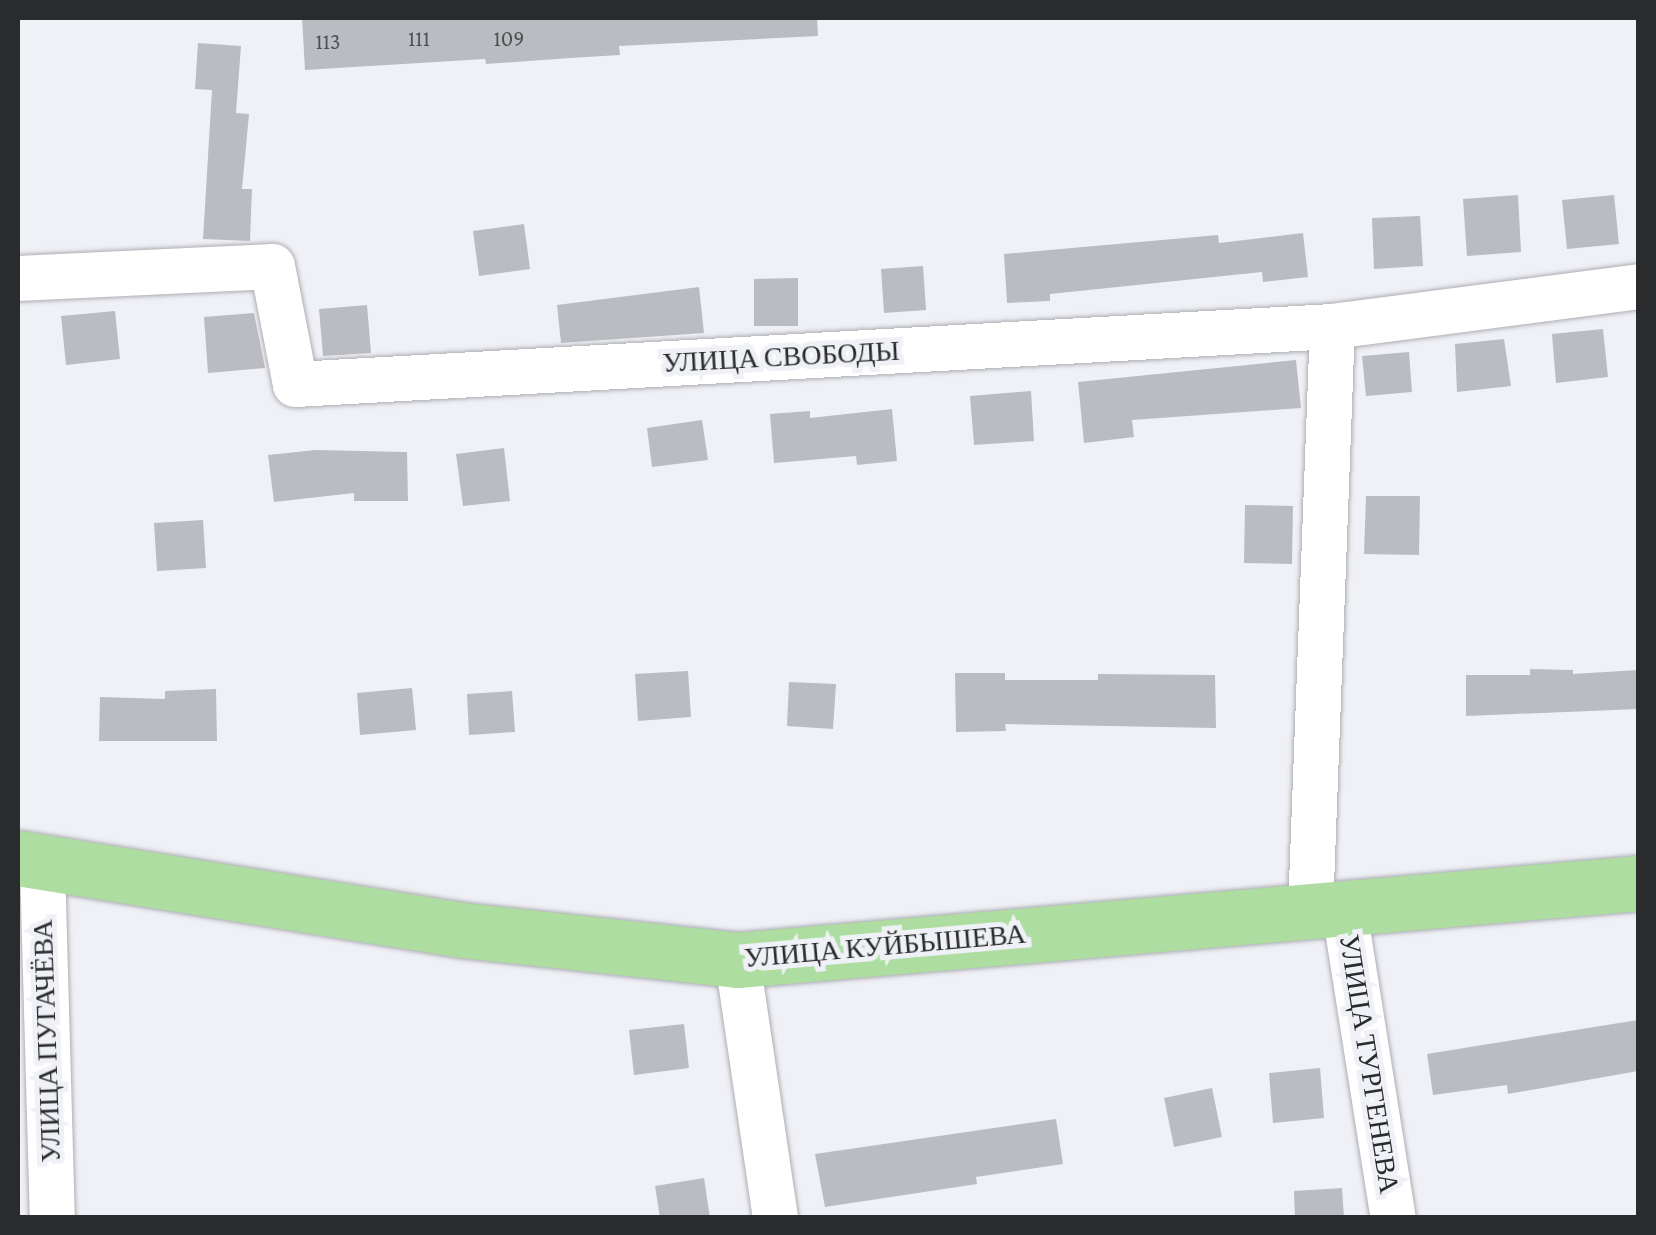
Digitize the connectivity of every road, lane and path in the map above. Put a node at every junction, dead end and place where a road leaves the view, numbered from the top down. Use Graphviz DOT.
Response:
graph roads {
  1 [pos="18,278"];
  2 [pos="1638,286"];
  3 [pos="1332,326"];
  4 [pos="30,862"];
  5 [pos="1638,884"];
  6 [pos="1327,911"];
  7 [pos="737,960"];
  8 [pos="52,1218"];
  9 [pos="775,1218"];
  10 [pos="1393,1218"];
  1 -- 3 [label="street, УЛИЦА СВОБОДЫ"];
  2 -- 3 [label="street, УЛИЦА СВОБОДЫ"];
  3 -- 6 [label="street, УЛИЦА ТУРГЕНЕВА"];
  4 -- 7 [label="main road, УЛИЦА КУЙБЫШЕВА"];
  4 -- 8 [label="street, УЛИЦА ПУГАЧЁВА"];
  5 -- 6 [label="main road, УЛИЦА КУЙБЫШЕВА"];
  6 -- 7 [label="main road, УЛИЦА КУЙБЫШЕВА"];
  6 -- 10 [label="street, УЛИЦА ТУРГЕНЕВА"];
  7 -- 9 [label="street"];
}
